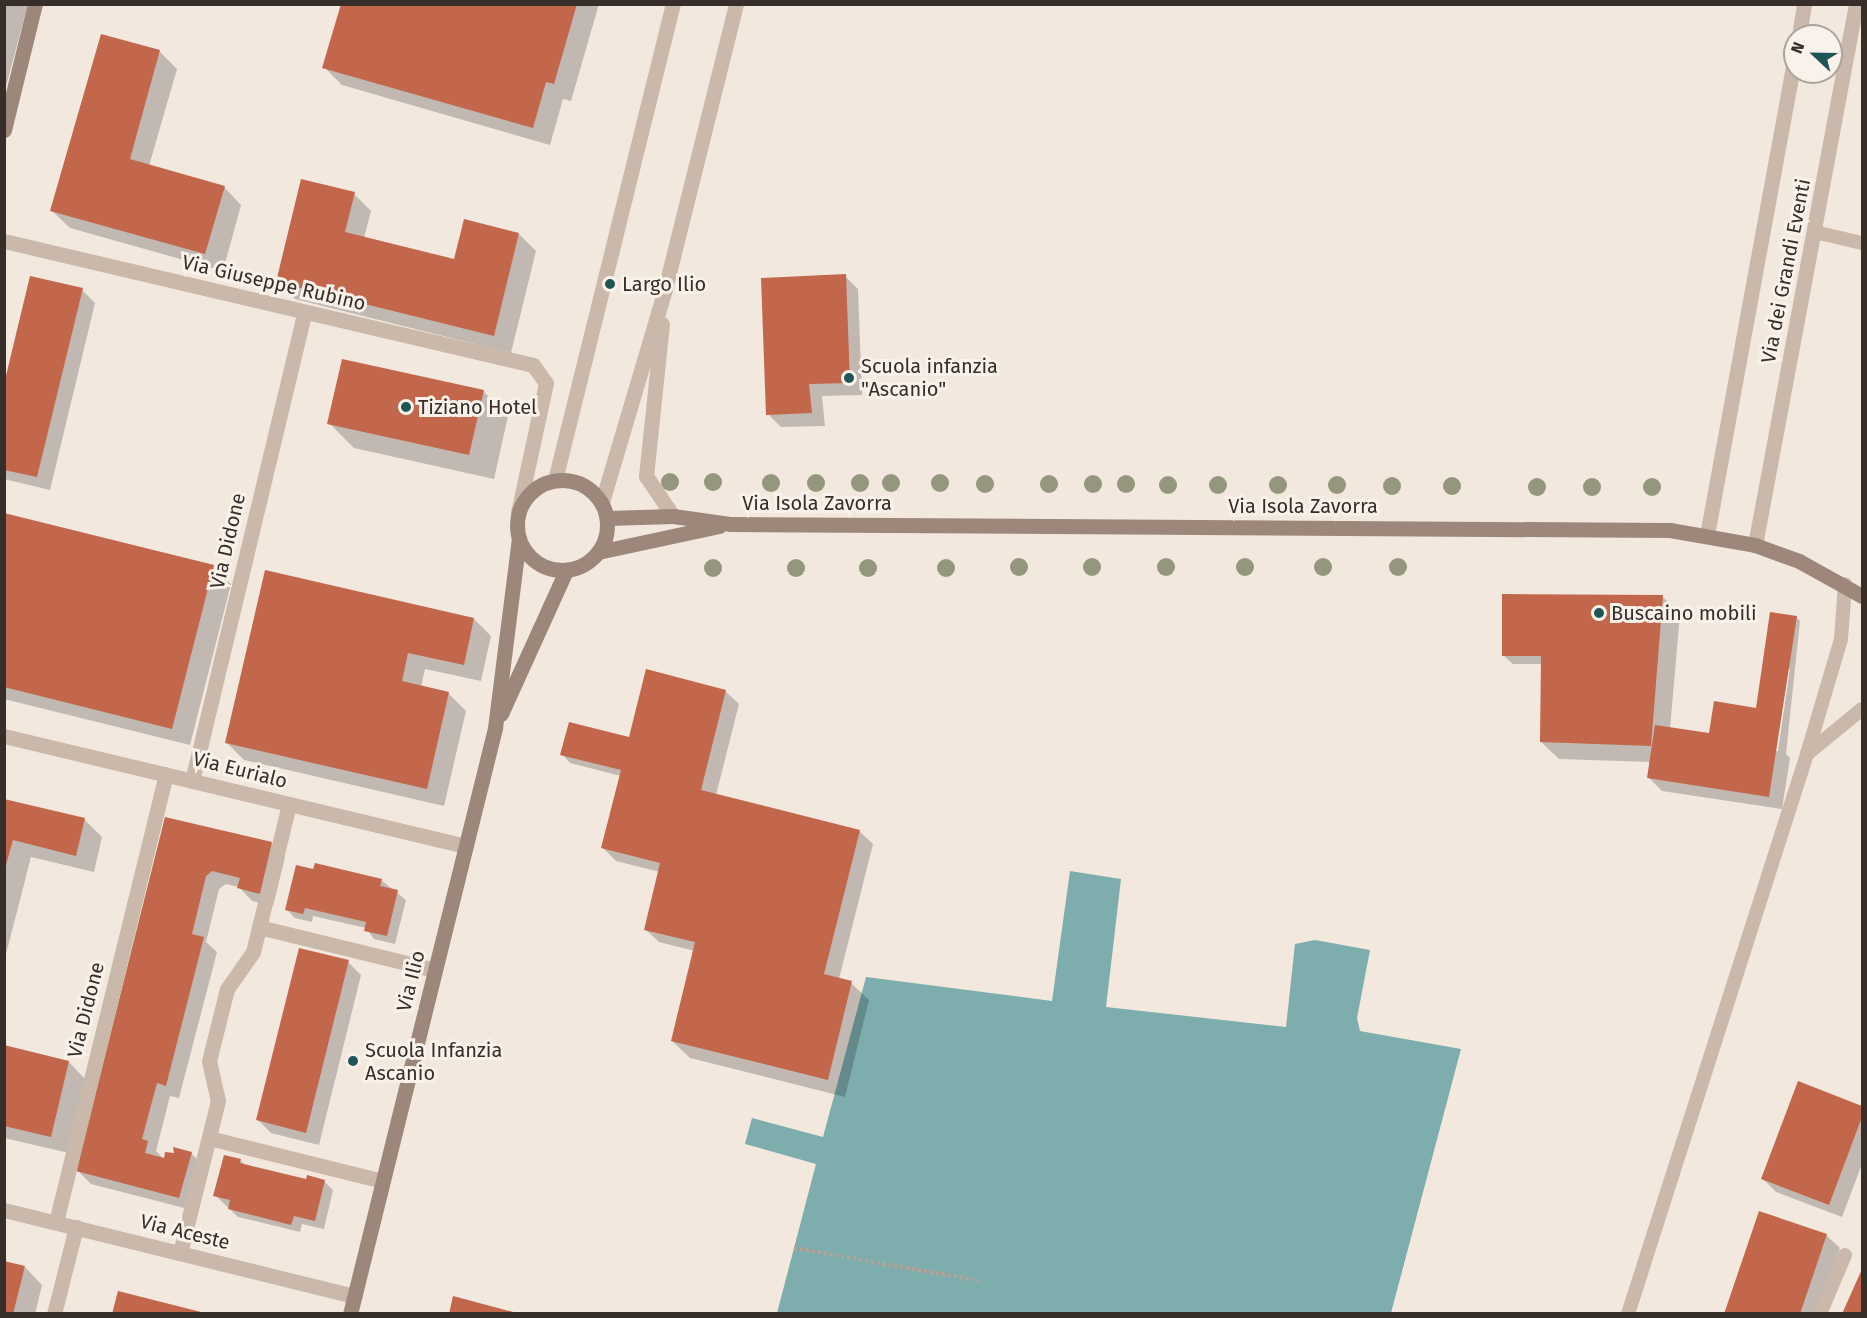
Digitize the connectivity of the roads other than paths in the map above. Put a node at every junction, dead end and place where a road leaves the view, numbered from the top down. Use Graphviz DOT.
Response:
graph roads {
  1 [pos="35,4"];
  2 [pos="673,4"];
  3 [pos="736,4"];
  4 [pos="1804,4"];
  5 [pos="1856,4"];
  6 [pos="1801,24"];
  7 [pos="1790,84"];
  8 [pos="4,130"];
  9 [pos="1815,232"];
  10 [pos="4,241"];
  11 [pos="1863,243"];
  12 [pos="665,289"];
  13 [pos="304,312"];
  14 [pos="555,480"];
  15 [pos="602,502"];
  16 [pos="518,512"];
  17 [pos="673,516"];
  18 [pos="607,518"];
  19 [pos="730,524"];
  20 [pos="1707,535"];
  21 [pos="519,539"];
  22 [pos="1755,546"];
  23 [pos="598,552"];
  24 [pos="566,571"];
  25 [pos="1845,584"];
  26 [pos="1863,596"];
  27 [pos="1863,710"];
  28 [pos="495,728"];
  29 [pos="4,736"];
  30 [pos="1808,754"];
  31 [pos="166,774"];
  32 [pos="192,781"];
  33 [pos="289,804"];
  34 [pos="466,846"];
  35 [pos="259,927"];
  36 [pos="435,970"];
  37 [pos="208,1138"];
  38 [pos="383,1181"];
  39 [pos="4,1210"];
  40 [pos="56,1222"];
  41 [pos="76,1227"];
  42 [pos="180,1253"];
  43 [pos="1845,1255"];
  44 [pos="355,1296"];
  45 [pos="54,1314"];
  46 [pos="350,1314"];
  47 [pos="1628,1314"];
  48 [pos="1820,1314"];
  1 -- 8 [label="main road"];
  2 -- 14 [label="street"];
  3 -- 12 [label="street"];
  4 -- 6 [label="street"];
  5 -- 9 [label="street, Via dei Grandi Eventi"];
  7 -- 20 [label="street, Via dei Grandi Eventi"];
  9 -- 11 [label="lane"];
  9 -- 22 [label="street, Via dei Grandi Eventi"];
  10 -- 13 [label="street, Via Giuseppe Rubino"];
  12 -- 15 [label="street"];
  12 -- 17 [label="street"];
  13 -- 16 [label="street, Via Giuseppe Rubino"];
  13 -- 32 [label="street, Via Didone"];
  14 -- 15 [label="main road"];
  14 -- 16 [label="main road"];
  15 -- 18 [label="main road"];
  16 -- 21 [label="main road"];
  17 -- 18 [label="main road, Via Isola Zavorra"];
  17 -- 19 [label="main road, Via Isola Zavorra"];
  18 -- 23 [label="main road"];
  19 -- 20 [label="main road, Via Isola Zavorra"];
  19 -- 23 [label="main road, Via Isola Zavorra"];
  20 -- 22 [label="main road, Via Isola Zavorra"];
  21 -- 24 [label="main road"];
  21 -- 28 [label="main road, Via Ilio"];
  22 -- 25 [label="main road, Via Isola Zavorra"];
  23 -- 24 [label="main road"];
  24 -- 28 [label="main road, Via Ilio"];
  25 -- 26 [label="main road, Via Isola Zavorra"];
  25 -- 30 [label="lane"];
  27 -- 30 [label="lane"];
  28 -- 34 [label="main road, Via Ilio"];
  29 -- 31 [label="street, Via Eurialo"];
  30 -- 47 [label="lane"];
  31 -- 32 [label="street, Via Eurialo"];
  31 -- 40 [label="street, Via Didone"];
  32 -- 33 [label="street, Via Eurialo"];
  33 -- 34 [label="street, Via Eurialo"];
  33 -- 35 [label="street"];
  34 -- 36 [label="main road, Via Ilio"];
  35 -- 36 [label="street"];
  35 -- 37 [label="street"];
  36 -- 38 [label="main road, Via Ilio"];
  37 -- 38 [label="street"];
  37 -- 42 [label="street"];
  38 -- 44 [label="main road, Via Ilio"];
  39 -- 40 [label="street, Via Aceste"];
  40 -- 41 [label="street, Via Aceste"];
  41 -- 42 [label="street, Via Aceste"];
  41 -- 45 [label="street"];
  42 -- 44 [label="street, Via Aceste"];
  43 -- 48 [label="lane"];
  44 -- 46 [label="main road, Via Ilio"];
}
